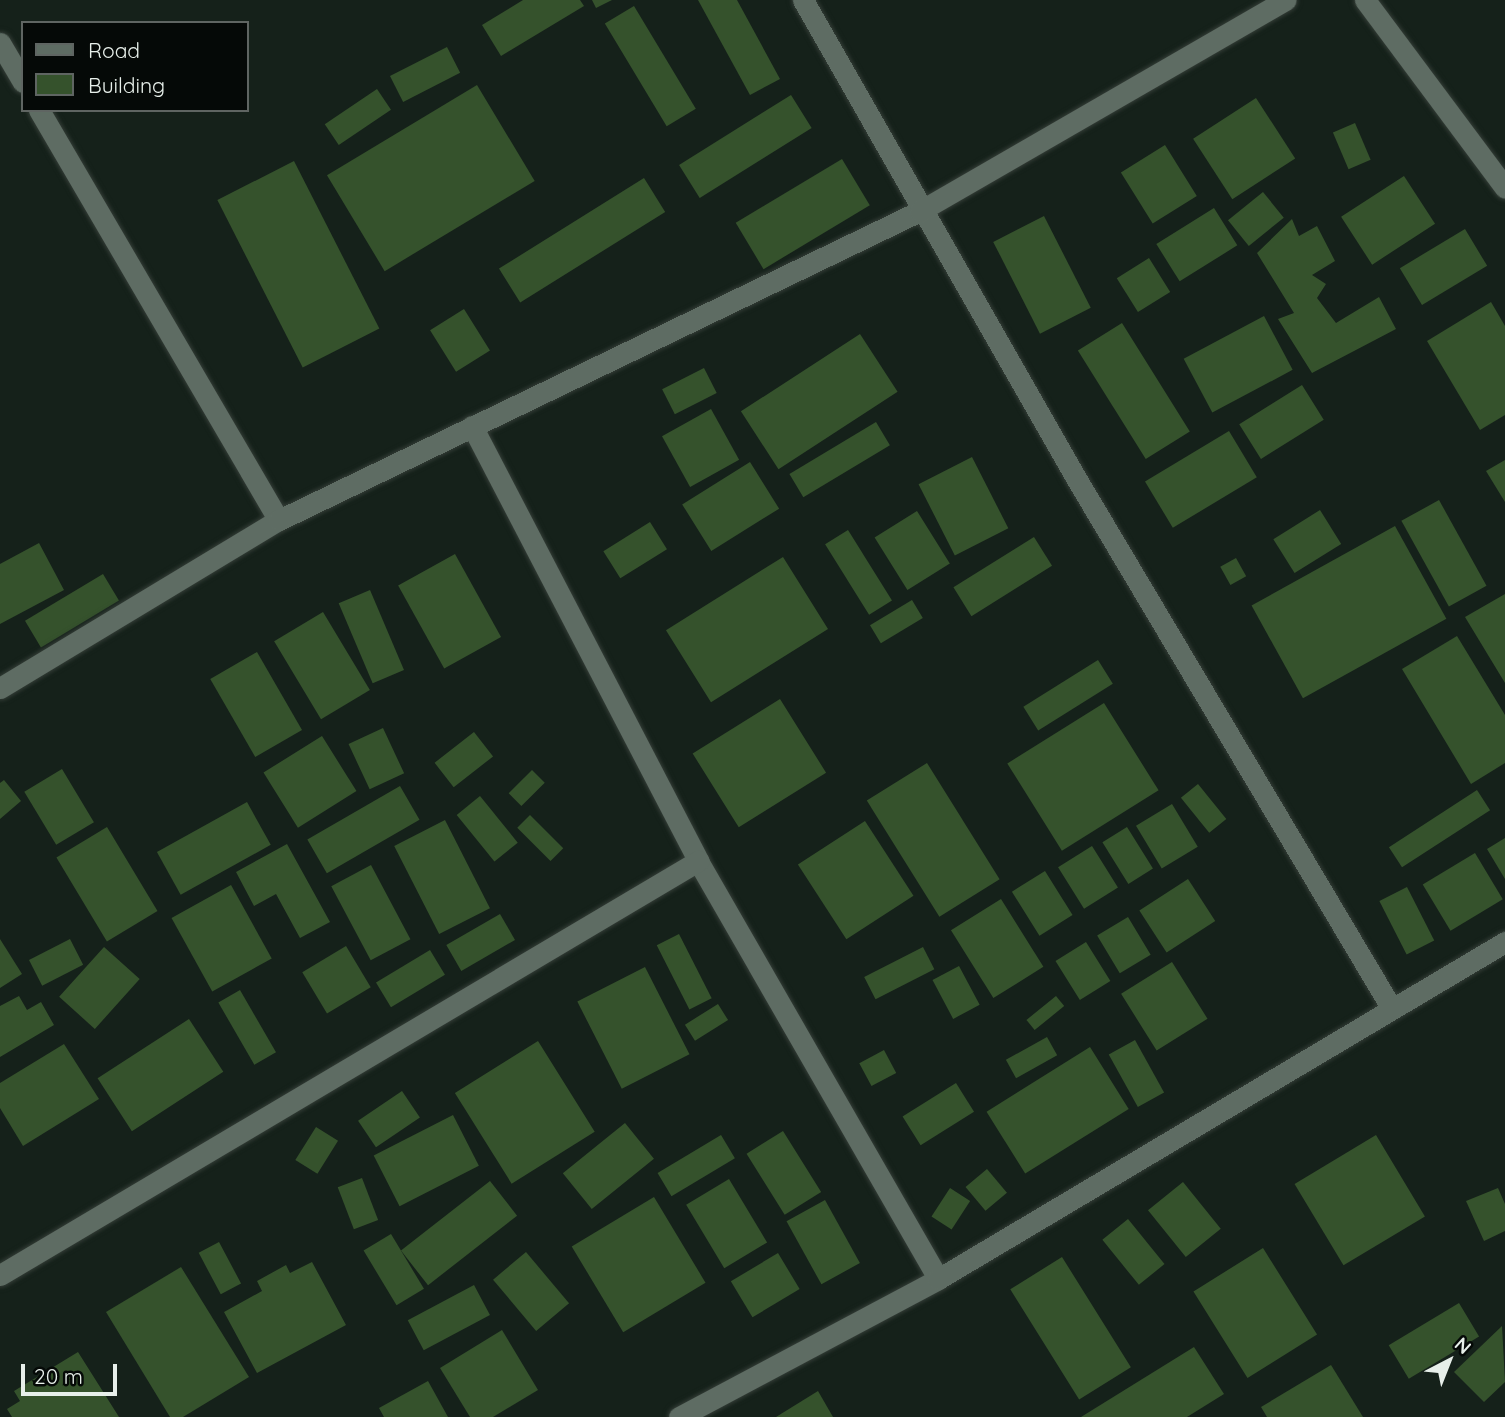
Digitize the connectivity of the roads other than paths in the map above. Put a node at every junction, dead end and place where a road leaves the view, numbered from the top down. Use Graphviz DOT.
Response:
graph roads {
  1 [pos="803,0"];
  2 [pos="1286,0"];
  3 [pos="1365,0"];
  4 [pos="0,43"];
  5 [pos="21,79"];
  6 [pos="40,112"];
  7 [pos="1505,188"];
  8 [pos="920,211"];
  9 [pos="472,426"];
  10 [pos="279,520"];
  11 [pos="0,688"];
  12 [pos="698,861"];
  13 [pos="1505,942"];
  14 [pos="1392,1009"];
  15 [pos="0,1275"];
  16 [pos="938,1279"];
  17 [pos="679,1417"];
  1 -- 8 [label="street"];
  2 -- 8 [label="street"];
  3 -- 7 [label="street"];
  4 -- 5 [label="street"];
  6 -- 10 [label="street"];
  8 -- 9 [label="street"];
  8 -- 14 [label="street"];
  9 -- 10 [label="street"];
  9 -- 12 [label="street"];
  10 -- 11 [label="street"];
  12 -- 15 [label="street"];
  12 -- 16 [label="street"];
  13 -- 14 [label="street"];
  14 -- 16 [label="street"];
  16 -- 17 [label="street"];
}
